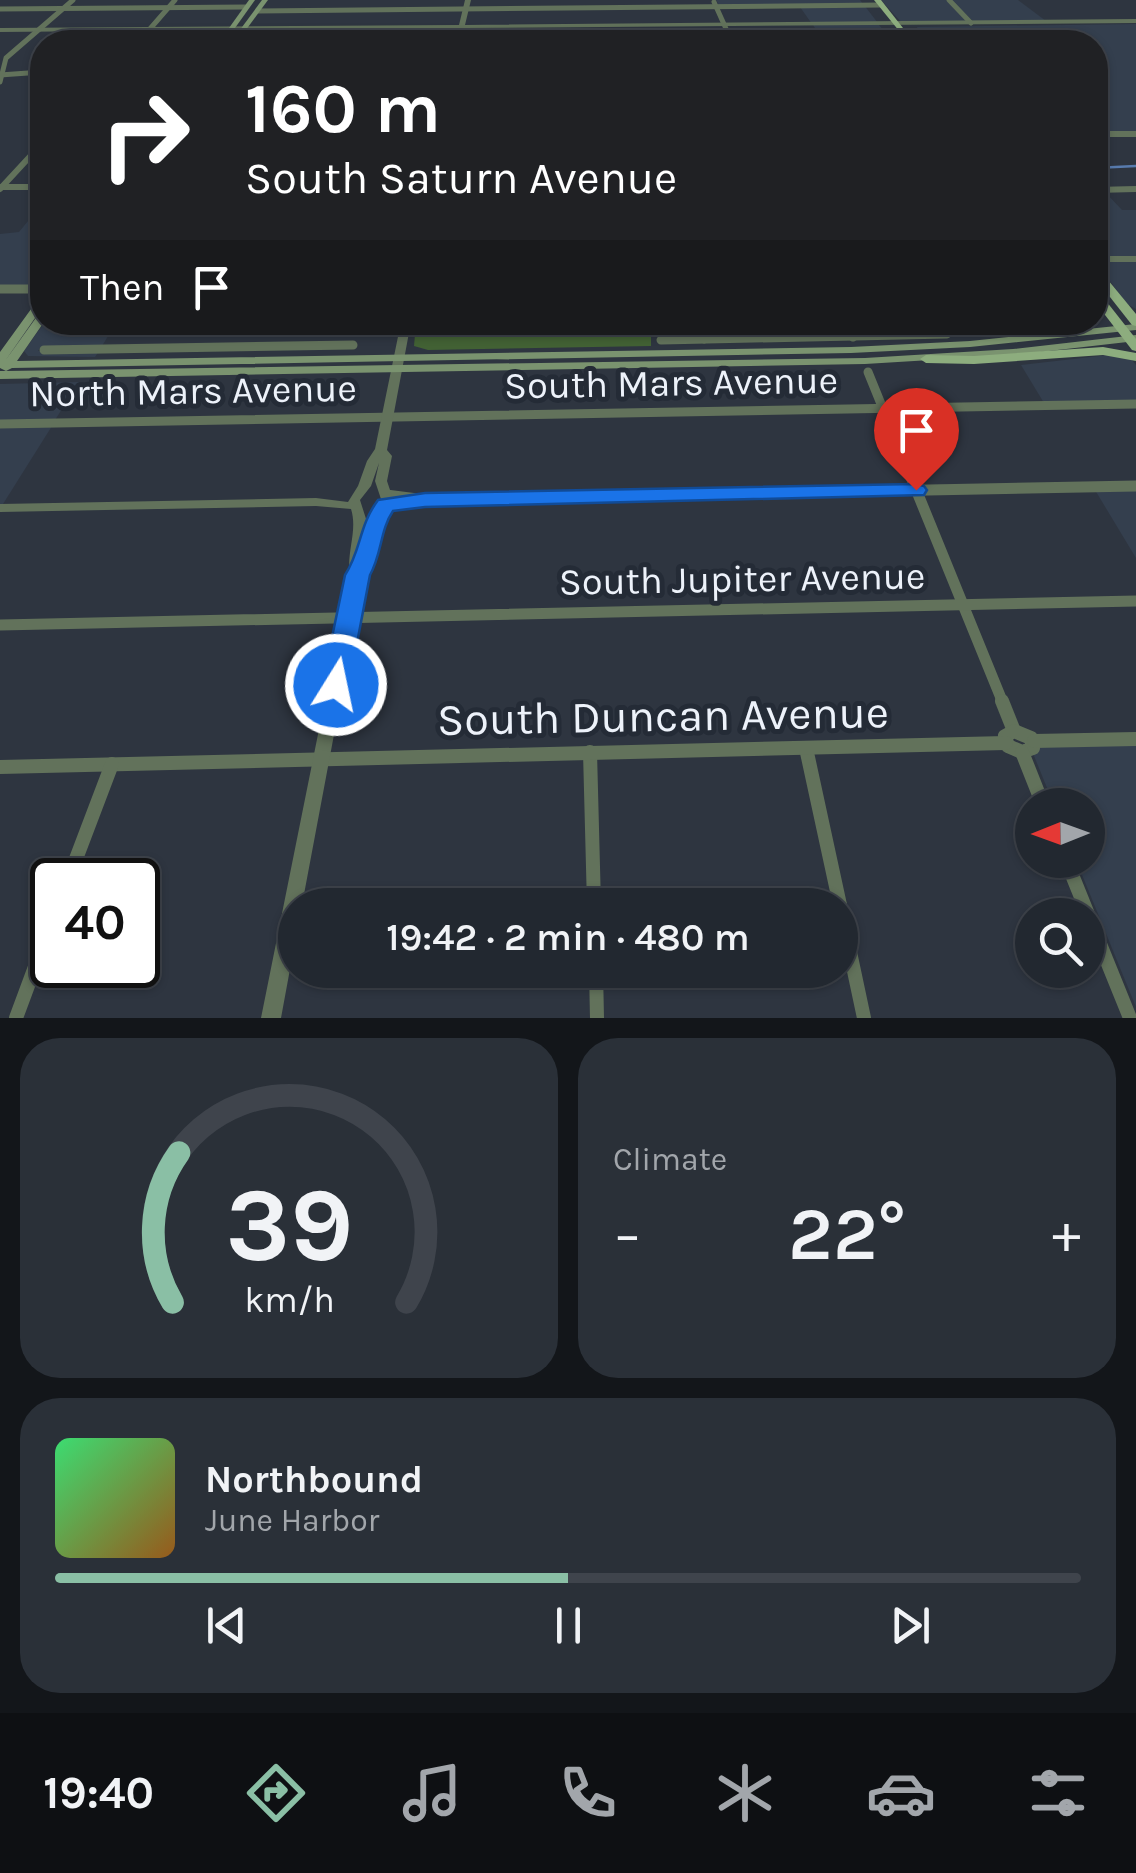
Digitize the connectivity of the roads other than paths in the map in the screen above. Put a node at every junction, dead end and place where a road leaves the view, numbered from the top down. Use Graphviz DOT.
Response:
graph roads {
  1 [pos="73,0"];
  2 [pos="176,0"];
  3 [pos="468,0"];
  4 [pos="948,0"];
  5 [pos="715,3"];
  6 [pos="873,3"];
  7 [pos="255,4"];
  8 [pos="0,8"];
  9 [pos="64,8"];
  10 [pos="168,8"];
  11 [pos="467,9"];
  12 [pos="1136,21"];
  13 [pos="972,23"];
  14 [pos="884,24"];
  15 [pos="896,24"];
  16 [pos="725,25"];
  17 [pos="247,27"];
  18 [pos="0,30"];
  19 [pos="38,30"];
  20 [pos="149,30"];
  21 [pos="230,30"];
  22 [pos="244,30"];
  23 [pos="311,30"];
  24 [pos="462,30"];
  25 [pos="615,30"];
  26 [pos="727,30"];
  27 [pos="889,30"];
  28 [pos="901,30"];
  29 [pos="30,37"];
  30 [pos="30,72"];
  31 [pos="1,75"];
  32 [pos="1108,134"];
  33 [pos="1136,134"];
  34 [pos="30,157"];
  35 [pos="30,187"];
  36 [pos="1,188"];
  37 [pos="1108,190"];
  38 [pos="1136,190"];
  39 [pos="1108,259"];
  40 [pos="1136,259"];
  41 [pos="1108,287"];
  42 [pos="0,289"];
  43 [pos="30,289"];
  44 [pos="1122,305"];
  45 [pos="30,306"];
  46 [pos="1108,308"];
  47 [pos="1136,312"];
  48 [pos="30,321"];
  49 [pos="1132,333"];
  50 [pos="30,335"];
  51 [pos="403,335"];
  52 [pos="703,335"];
  53 [pos="916,335"];
  54 [pos="1102,335"];
  55 [pos="853,337"];
  56 [pos="704,339"];
  57 [pos="661,340"];
  58 [pos="353,345"];
  59 [pos="232,346"];
  60 [pos="0,348"];
  61 [pos="44,350"];
  62 [pos="18,353"];
  63 [pos="1136,357"];
  64 [pos="926,358"];
  65 [pos="178,361"];
  66 [pos="398,363"];
  67 [pos="225,366"];
  68 [pos="3,370"];
  69 [pos="868,372"];
  70 [pos="1136,404"];
  71 [pos="883,410"];
  72 [pos="388,417"];
  73 [pos="0,424"];
  74 [pos="380,450"];
  75 [pos="1136,486"];
  76 [pos="916,490"];
  77 [pos="383,501"];
  78 [pos="358,502"];
  79 [pos="0,508"];
  80 [pos="358,575"];
  81 [pos="1136,600"];
  82 [pos="962,605"];
  83 [pos="348,617"];
  84 [pos="0,625"];
  85 [pos="1010,737"];
  86 [pos="1136,738"];
  87 [pos="1034,742"];
  88 [pos="806,748"];
  89 [pos="590,752"];
  90 [pos="1022,752"];
  91 [pos="322,759"];
  92 [pos="112,764"];
  93 [pos="0,767"];
  94 [pos="1037,788"];
  95 [pos="76,858"];
  96 [pos="1073,878"];
  97 [pos="594,888"];
  98 [pos="836,888"];
  99 [pos="30,980"];
  100 [pos="596,988"];
  101 [pos="858,988"];
  102 [pos="16,1018"];
  103 [pos="271,1018"];
  104 [pos="597,1018"];
  105 [pos="864,1018"];
  106 [pos="1130,1018"];
  1 -- 9 [label="street"];
  2 -- 10 [label="street"];
  3 -- 11 [label="street"];
  4 -- 13 [label="street"];
  5 -- 6 [label="street"];
  5 -- 11 [label="street"];
  5 -- 16 [label="street"];
  6 -- 14 [label="main road"];
  6 -- 15 [label="main road"];
  7 -- 10 [label="street"];
  7 -- 11 [label="street"];
  7 -- 17 [label="main road"];
  7 -- 21 [label="main road"];
  8 -- 9 [label="street"];
  9 -- 10 [label="street"];
  9 -- 19 [label="street"];
  10 -- 20 [label="street"];
  11 -- 24 [label="street"];
  12 -- 13 [label="street"];
  13 -- 15 [label="street"];
  14 -- 15 [label="street"];
  14 -- 16 [label="street"];
  14 -- 27 [label="main road"];
  15 -- 28 [label="main road"];
  16 -- 25 [label="street"];
  16 -- 26 [label="street"];
  17 -- 21 [label="street"];
  17 -- 22 [label="main road"];
  17 -- 23 [label="street"];
  18 -- 19 [label="street"];
  29 -- 31 [label="street"];
  30 -- 31 [label="street"];
  32 -- 33 [label="street"];
  34 -- 36 [label="street"];
  35 -- 36 [label="street"];
  37 -- 38 [label="street"];
  39 -- 40 [label="street"];
  41 -- 44 [label="main road"];
  42 -- 43 [label="street"];
  44 -- 47 [label="main road"];
  44 -- 49 [label="main road"];
  45 -- 60 [label="main road"];
  46 -- 49 [label="main road"];
  48 -- 68 [label="main road"];
  49 -- 64 [label="main road"];
  50 -- 62 [label="main road"];
  51 -- 66 [label="street"];
  52 -- 56 [label="street"];
  53 -- 55 [label="street"];
  54 -- 66 [label="main road"];
  55 -- 56 [label="street"];
  56 -- 57 [label="street"];
  58 -- 59 [label="street"];
  59 -- 61 [label="street"];
  59 -- 67 [label="street"];
  62 -- 65 [label="main road"];
  62 -- 68 [label="main road"];
  63 -- 64 [label="main road"];
  64 -- 66 [label="main road"];
  65 -- 67 [label="main road"];
  65 -- 68 [label="main road"];
  66 -- 67 [label="main road"];
  66 -- 67 [label="main road"];
  66 -- 72 [label="street"];
  67 -- 68 [label="main road"];
  69 -- 71 [label="street"];
  70 -- 71 [label="street, South Mars Avenue"];
  71 -- 72 [label="street, South Mars Avenue"];
  71 -- 76 [label="street"];
  72 -- 73 [label="street, North Mars Avenue"];
  72 -- 74 [label="street"];
  74 -- 77 [label="street"];
  74 -- 78 [label="street"];
  75 -- 76 [label="street"];
  76 -- 77 [label="street"];
  76 -- 82 [label="street"];
  77 -- 78 [label="street"];
  77 -- 80 [label="street"];
  78 -- 79 [label="street"];
  78 -- 80 [label="street"];
  80 -- 83 [label="street"];
  81 -- 82 [label="street, South Jupiter Avenue"];
  82 -- 83 [label="street, South Jupiter Avenue"];
  82 -- 85 [label="street"];
  83 -- 84 [label="street, South Jupiter Avenue"];
  83 -- 91 [label="street"];
  85 -- 87 [label="street"];
  85 -- 88 [label="street, South Duncan Avenue"];
  85 -- 90 [label="street"];
  86 -- 87 [label="street"];
  87 -- 90 [label="street"];
  88 -- 89 [label="street, South Duncan Avenue"];
  88 -- 98 [label="street"];
  89 -- 91 [label="street, South Duncan Avenue"];
  89 -- 97 [label="street"];
  90 -- 94 [label="street"];
  91 -- 92 [label="street, South Duncan Avenue"];
  91 -- 103 [label="street"];
  92 -- 93 [label="street, South Duncan Avenue"];
  92 -- 95 [label="street"];
  96 -- 106 [label="street"];
  99 -- 102 [label="street"];
  100 -- 104 [label="street"];
  101 -- 105 [label="street"];
}
